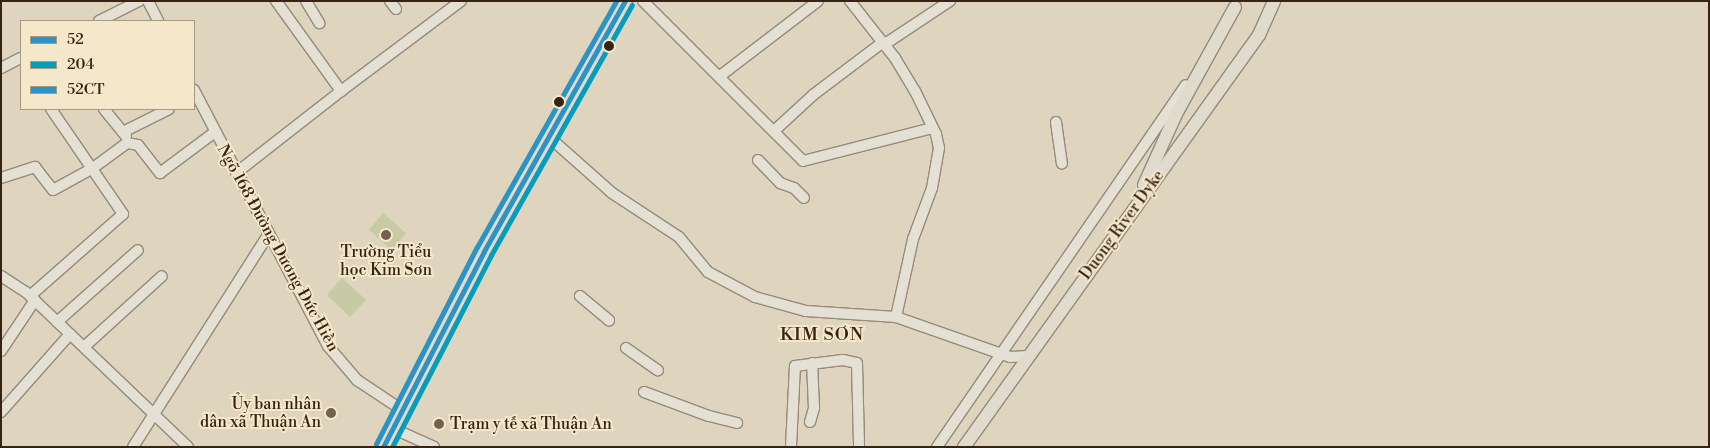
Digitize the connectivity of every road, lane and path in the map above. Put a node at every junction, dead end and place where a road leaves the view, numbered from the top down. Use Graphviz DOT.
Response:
graph roads {
  1 [pos="140,1"];
  2 [pos="148,1"];
  3 [pos="276,1"];
  4 [pos="306,1"];
  5 [pos="461,1"];
  6 [pos="625,1"];
  7 [pos="643,1"];
  8 [pos="818,1"];
  9 [pos="850,1"];
  10 [pos="950,1"];
  11 [pos="1274,1"];
  12 [pos="1237,4"];
  13 [pos="101,20"];
  14 [pos="158,20"];
  15 [pos="319,23"];
  16 [pos="884,43"];
  17 [pos="19,63"];
  18 [pos="1,68"];
  19 [pos="720,76"];
  20 [pos="340,91"];
  21 [pos="195,92"];
  22 [pos="54,110"];
  23 [pos="105,110"];
  24 [pos="167,110"];
  25 [pos="1056,122"];
  26 [pos="932,128"];
  27 [pos="774,131"];
  28 [pos="123,132"];
  29 [pos="215,132"];
  30 [pos="549,137"];
  31 [pos="132,143"];
  32 [pos="758,160"];
  33 [pos="1062,164"];
  34 [pos="94,168"];
  35 [pos="236,173"];
  36 [pos="1,178"];
  37 [pos="804,198"];
  38 [pos="1132,210"];
  39 [pos="268,235"];
  40 [pos="138,250"];
  41 [pos="1,276"];
  42 [pos="162,276"];
  43 [pos="580,296"];
  44 [pos="32,298"];
  45 [pos="896,317"];
  46 [pos="609,320"];
  47 [pos="57,322"];
  48 [pos="70,334"];
  49 [pos="84,347"];
  50 [pos="626,348"];
  51 [pos="1,352"];
  52 [pos="1006,355"];
  53 [pos="1029,356"];
  54 [pos="812,363"];
  55 [pos="658,370"];
  56 [pos="1017,374"];
  57 [pos="644,392"];
  58 [pos="402,410"];
  59 [pos="1,412"];
  60 [pos="152,415"];
  61 [pos="810,422"];
  62 [pos="737,423"];
  63 [pos="392,428"];
  64 [pos="133,447"];
  65 [pos="188,447"];
  66 [pos="383,447"];
  67 [pos="434,447"];
  68 [pos="791,447"];
  69 [pos="859,447"];
  70 [pos="937,447"];
  71 [pos="964,447"];
  1 -- 13 [label="street"];
  2 -- 14 [label="street"];
  3 -- 20 [label="street"];
  4 -- 15 [label="street"];
  5 -- 20 [label="street"];
  6 -- 30 [label="highway"];
  7 -- 19 [label="street"];
  8 -- 19 [label="street"];
  9 -- 16 [label="street"];
  10 -- 16 [label="street"];
  11 -- 38 [label="main road, Duong River Dyke"];
  12 -- 38 [label="main road"];
  12 -- 52 [label="street"];
  16 -- 26 [label="street"];
  16 -- 27 [label="street"];
  17 -- 18 [label="street"];
  19 -- 27 [label="street"];
  20 -- 35 [label="street"];
  21 -- 29 [label="street, Ngõ 168 Đường Dương Đức Hiền"];
  22 -- 34 [label="street"];
  23 -- 28 [label="street"];
  24 -- 28 [label="street"];
  25 -- 33 [label="street"];
  26 -- 27 [label="street"];
  26 -- 45 [label="street"];
  28 -- 31 [label="street"];
  29 -- 31 [label="street"];
  29 -- 35 [label="street, Ngõ 168 Đường Dương Đức Hiền"];
  30 -- 45 [label="street"];
  30 -- 58 [label="highway"];
  31 -- 34 [label="street"];
  32 -- 37 [label="street"];
  34 -- 36 [label="street"];
  34 -- 44 [label="street"];
  35 -- 39 [label="street, Ngõ 168 Đường Dương Đức Hiền"];
  38 -- 53 [label="main road, Duong River Dyke"];
  39 -- 58 [label="street, Ngõ 168 Đường Dương Đức Hiền"];
  39 -- 60 [label="street"];
  40 -- 47 [label="street"];
  41 -- 44 [label="street"];
  42 -- 49 [label="street"];
  43 -- 46 [label="street"];
  44 -- 47 [label="street"];
  44 -- 51 [label="street"];
  45 -- 52 [label="street"];
  47 -- 48 [label="street"];
  48 -- 49 [label="street"];
  48 -- 59 [label="street"];
  49 -- 60 [label="street"];
  50 -- 55 [label="street"];
  52 -- 53 [label="street"];
  52 -- 56 [label="street"];
  52 -- 70 [label="street"];
  53 -- 56 [label="main road, Duong River Dyke"];
  54 -- 61 [label="street"];
  54 -- 68 [label="street"];
  54 -- 69 [label="street"];
  56 -- 71 [label="main road, Duong River Dyke"];
  57 -- 62 [label="street"];
  58 -- 63 [label="highway"];
  60 -- 64 [label="street"];
  60 -- 65 [label="street"];
  63 -- 66 [label="highway"];
  63 -- 67 [label="street"];
}
